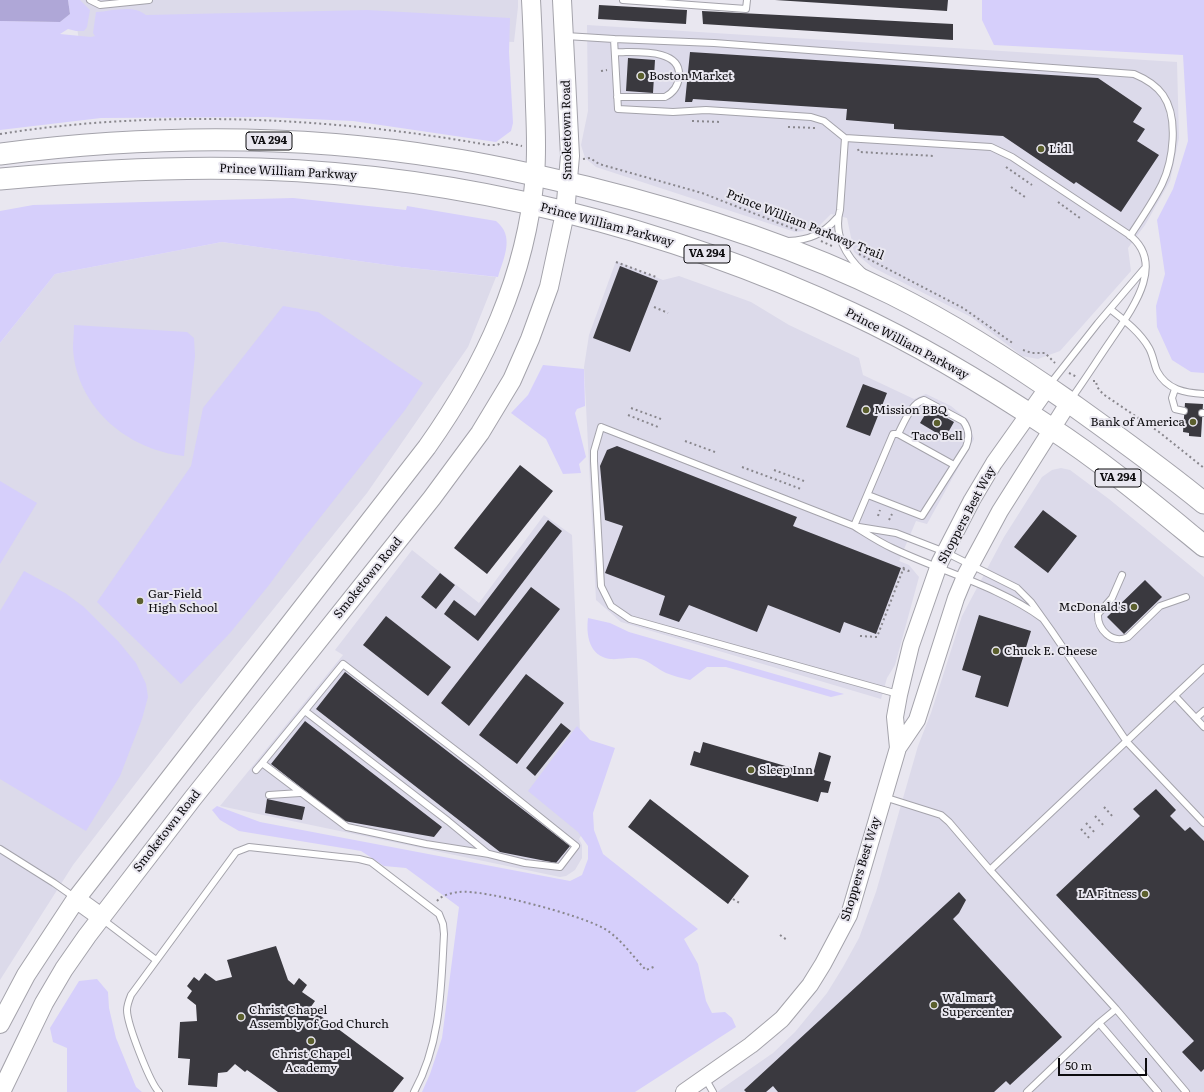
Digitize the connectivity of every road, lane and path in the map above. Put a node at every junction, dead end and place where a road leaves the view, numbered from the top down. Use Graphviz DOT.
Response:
graph roads {
  1 [pos="90,0"];
  2 [pos="149,0"];
  3 [pos="531,0"];
  4 [pos="562,0"];
  5 [pos="623,0"];
  6 [pos="747,0"];
  7 [pos="565,36"];
  8 [pos="614,39"];
  9 [pos="615,52"];
  10 [pos="617,97"];
  11 [pos="691,121"];
  12 [pos="722,122"];
  13 [pos="788,127"];
  14 [pos="817,128"];
  15 [pos="845,138"];
  16 [pos="858,149"];
  17 [pos="0,154"];
  18 [pos="935,156"];
  19 [pos="588,160"];
  20 [pos="1006,167"];
  21 [pos="535,175"];
  22 [pos="0,179"];
  23 [pos="569,183"];
  24 [pos="1032,185"];
  25 [pos="1011,187"];
  26 [pos="1025,197"];
  27 [pos="1058,202"];
  28 [pos="531,204"];
  29 [pos="565,213"];
  30 [pos="838,218"];
  31 [pos="1080,218"];
  32 [pos="1130,236"];
  33 [pos="812,237"];
  34 [pos="769,242"];
  35 [pos="845,252"];
  36 [pos="616,262"];
  37 [pos="1145,268"];
  38 [pos="656,277"];
  39 [pos="884,290"];
  40 [pos="654,307"];
  41 [pos="1110,309"];
  42 [pos="668,313"];
  43 [pos="1125,320"];
  44 [pos="1046,356"];
  45 [pos="1094,381"];
  46 [pos="1048,387"];
  47 [pos="1175,389"];
  48 [pos="1204,394"];
  49 [pos="1069,402"];
  50 [pos="631,408"];
  51 [pos="1184,412"];
  52 [pos="1028,414"];
  53 [pos="628,415"];
  54 [pos="661,419"];
  55 [pos="658,427"];
  56 [pos="1052,429"];
  57 [pos="898,434"];
  58 [pos="685,441"];
  59 [pos="714,452"];
  60 [pos="954,465"];
  61 [pos="742,467"];
  62 [pos="1204,468"];
  63 [pos="774,470"];
  64 [pos="757,472"];
  65 [pos="755,477"];
  66 [pos="804,481"];
  67 [pos="801,489"];
  68 [pos="868,495"];
  69 [pos="1204,503"];
  70 [pos="854,526"];
  71 [pos="1204,546"];
  72 [pos="945,552"];
  73 [pos="971,564"];
  74 [pos="938,568"];
  75 [pos="910,570"];
  76 [pos="1122,575"];
  77 [pos="964,579"];
  78 [pos="1186,597"];
  79 [pos="1042,618"];
  80 [pos="860,636"];
  81 [pos="1204,668"];
  82 [pos="899,695"];
  83 [pos="1175,696"];
  84 [pos="305,711"];
  85 [pos="1204,711"];
  86 [pos="1196,718"];
  87 [pos="1204,728"];
  88 [pos="1127,742"];
  89 [pos="898,748"];
  90 [pos="262,763"];
  91 [pos="256,770"];
  92 [pos="300,793"];
  93 [pos="269,795"];
  94 [pos="884,797"];
  95 [pos="1104,807"];
  96 [pos="1095,816"];
  97 [pos="1114,818"];
  98 [pos="1086,823"];
  99 [pos="1204,823"];
  100 [pos="1105,826"];
  101 [pos="1081,829"];
  102 [pos="1096,834"];
  103 [pos="1091,840"];
  104 [pos="0,849"];
  105 [pos="488,854"];
  106 [pos="990,870"];
  107 [pos="76,899"];
  108 [pos="733,899"];
  109 [pos="740,904"];
  110 [pos="431,908"];
  111 [pos="100,917"];
  112 [pos="780,935"];
  113 [pos="787,940"];
  114 [pos="156,960"];
  115 [pos="656,966"];
  116 [pos="1116,1009"];
  117 [pos="1099,1023"];
  118 [pos="0,1024"];
  119 [pos="705,1078"];
  120 [pos="1,1092"];
  121 [pos="159,1092"];
  122 [pos="414,1092"];
  123 [pos="684,1092"];
  124 [pos="713,1092"];
  125 [pos="1027,1092"];
  126 [pos="1158,1092"];
  127 [pos="1186,1092"];
  1 -- 2 [label="lane"];
  3 -- 21 [label="main road"];
  4 -- 7 [label="main road, Smoketown Road"];
  5 -- 6 [label="lane"];
  7 -- 8 [label="lane"];
  7 -- 23 [label="main road, Smoketown Road"];
  8 -- 9 [label="lane"];
  8 -- 32 [label="lane"];
  9 -- 10 [label="lane"];
  9 -- 10 [label="lane"];
  10 -- 15 [label="lane"];
  11 -- 12 [label="path"];
  13 -- 14 [label="path"];
  15 -- 30 [label="lane"];
  15 -- 32 [label="lane"];
  16 -- 18 [label="path"];
  17 -- 21 [label="highway, VA 294"];
  19 -- 33 [label="path, Prince William Parkway Trail"];
  20 -- 24 [label="path"];
  21 -- 23 [label="highway, VA 294"];
  21 -- 28 [label="main road"];
  22 -- 28 [label="highway, Prince William Parkway / VA 294"];
  23 -- 29 [label="main road, Smoketown Road"];
  23 -- 34 [label="highway, VA 294"];
  25 -- 26 [label="path"];
  27 -- 31 [label="path"];
  28 -- 29 [label="highway, Prince William Parkway / VA 294"];
  28 -- 107 [label="main road"];
  29 -- 52 [label="highway, Prince William Parkway / VA 294"];
  29 -- 111 [label="main road, Smoketown Road"];
  30 -- 33 [label="lane"];
  30 -- 35 [label="lane"];
  32 -- 37 [label="lane"];
  33 -- 34 [label="lane"];
  33 -- 35 [label="path, Prince William Parkway Trail"];
  34 -- 39 [label="highway, VA 294"];
  35 -- 39 [label="lane"];
  35 -- 44 [label="path, Prince William Parkway Trail"];
  36 -- 38 [label="path"];
  37 -- 41 [label="lane"];
  37 -- 43 [label="lane"];
  39 -- 46 [label="highway, VA 294"];
  40 -- 42 [label="path"];
  41 -- 43 [label="lane"];
  41 -- 46 [label="lane"];
  43 -- 47 [label="lane"];
  43 -- 49 [label="lane"];
  45 -- 62 [label="path"];
  46 -- 49 [label="highway, VA 294"];
  46 -- 52 [label="street, Shoppers Best Way"];
  47 -- 48 [label="lane"];
  47 -- 51 [label="lane"];
  49 -- 56 [label="street, Shoppers Best Way"];
  49 -- 69 [label="highway, VA 294"];
  50 -- 54 [label="path"];
  52 -- 56 [label="highway, Prince William Parkway / VA 294"];
  52 -- 72 [label="street, Shoppers Best Way"];
  53 -- 55 [label="path"];
  56 -- 71 [label="highway, Prince William Parkway / VA 294"];
  56 -- 73 [label="street, Shoppers Best Way"];
  57 -- 60 [label="lane"];
  57 -- 60 [label="lane"];
  57 -- 68 [label="lane"];
  58 -- 59 [label="path"];
  60 -- 68 [label="lane"];
  61 -- 64 [label="path"];
  63 -- 66 [label="path"];
  64 -- 65 [label="path"];
  64 -- 67 [label="path"];
  68 -- 70 [label="lane"];
  70 -- 72 [label="lane"];
  70 -- 74 [label="lane"];
  70 -- 82 [label="lane"];
  72 -- 73 [label="lane"];
  72 -- 74 [label="street, Shoppers Best Way"];
  73 -- 77 [label="street, Shoppers Best Way"];
  73 -- 79 [label="lane"];
  74 -- 77 [label="lane"];
  74 -- 82 [label="street, Shoppers Best Way"];
  75 -- 80 [label="path"];
  76 -- 78 [label="lane"];
  77 -- 79 [label="lane"];
  77 -- 89 [label="street, Shoppers Best Way"];
  79 -- 88 [label="lane"];
  81 -- 83 [label="lane"];
  82 -- 89 [label="street, Shoppers Best Way"];
  83 -- 86 [label="lane"];
  83 -- 88 [label="lane"];
  84 -- 90 [label="lane"];
  84 -- 105 [label="lane"];
  84 -- 105 [label="lane"];
  85 -- 86 [label="lane"];
  86 -- 87 [label="lane"];
  88 -- 99 [label="lane"];
  88 -- 106 [label="lane"];
  89 -- 94 [label="street, Shoppers Best Way"];
  90 -- 91 [label="lane"];
  90 -- 92 [label="lane"];
  92 -- 93 [label="lane"];
  92 -- 105 [label="lane"];
  94 -- 106 [label="lane"];
  94 -- 119 [label="street, Shoppers Best Way"];
  95 -- 97 [label="path"];
  96 -- 100 [label="path"];
  98 -- 102 [label="path"];
  101 -- 103 [label="path"];
  104 -- 107 [label="lane"];
  106 -- 116 [label="lane"];
  107 -- 111 [label="main road"];
  107 -- 118 [label="main road"];
  108 -- 109 [label="path"];
  110 -- 114 [label="lane"];
  110 -- 115 [label="path"];
  110 -- 122 [label="lane"];
  111 -- 114 [label="lane"];
  111 -- 120 [label="main road, Smoketown Road"];
  112 -- 113 [label="path"];
  114 -- 121 [label="lane"];
  116 -- 117 [label="lane"];
  116 -- 127 [label="lane"];
  117 -- 125 [label="lane"];
  117 -- 126 [label="lane"];
  119 -- 123 [label="street, Shoppers Best Way"];
  119 -- 124 [label="lane"];
}
